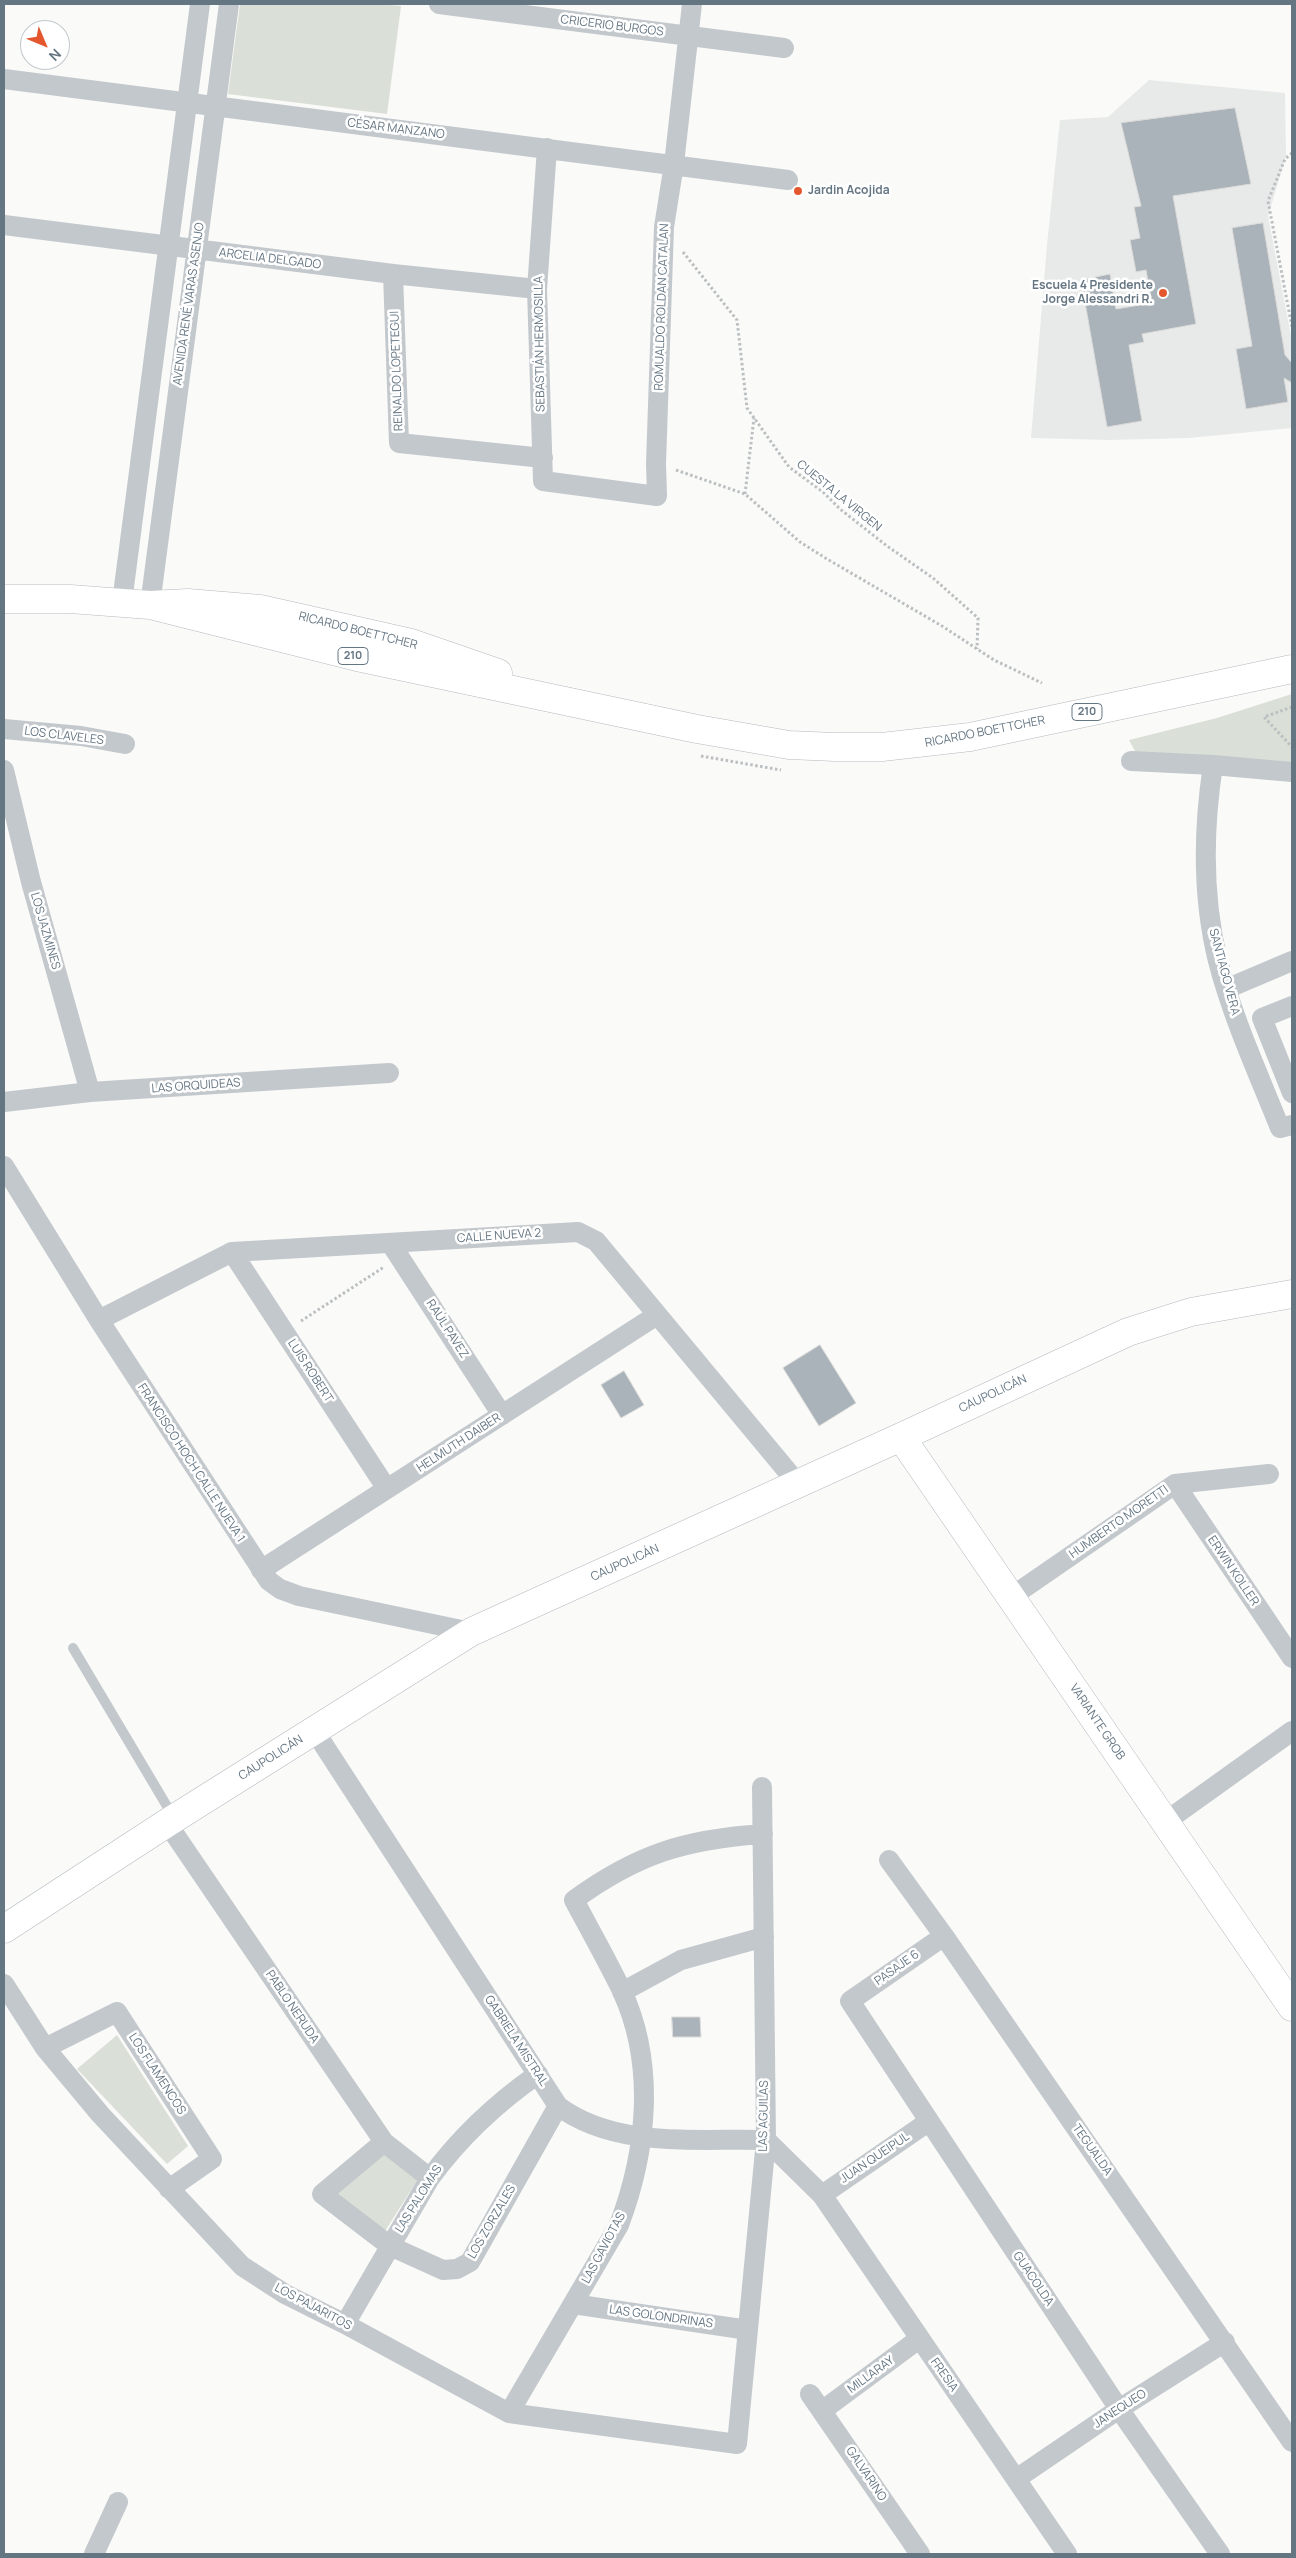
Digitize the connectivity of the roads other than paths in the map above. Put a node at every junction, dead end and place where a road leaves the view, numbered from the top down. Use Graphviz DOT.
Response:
graph roads {
  1 [pos="200,4"];
  2 [pos="229,4"];
  3 [pos="439,4"];
  4 [pos="692,4"];
  5 [pos="688,36"];
  6 [pos="784,48"];
  7 [pos="4,79"];
  8 [pos="187,102"];
  9 [pos="215,106"];
  10 [pos="547,148"];
  11 [pos="674,164"];
  12 [pos="788,180"];
  13 [pos="4,225"];
  14 [pos="168,246"];
  15 [pos="196,250"];
  16 [pos="393,274"];
  17 [pos="537,289"];
  18 [pos="149,395"];
  19 [pos="177,398"];
  20 [pos="543,458"];
  21 [pos="542,481"];
  22 [pos="4,599"];
  23 [pos="122,602"];
  24 [pos="150,605"];
  25 [pos="1292,668"];
  26 [pos="4,729"];
  27 [pos="124,744"];
  28 [pos="1131,761"];
  29 [pos="1213,764"];
  30 [pos="4,770"];
  31 [pos="1292,772"];
  32 [pos="1292,962"];
  33 [pos="1226,989"];
  34 [pos="1292,1006"];
  35 [pos="389,1073"];
  36 [pos="90,1092"];
  37 [pos="1292,1093"];
  38 [pos="4,1102"];
  39 [pos="1292,1125"];
  40 [pos="4,1166"];
  41 [pos="395,1250"];
  42 [pos="232,1252"];
  43 [pos="1292,1294"];
  44 [pos="658,1315"];
  45 [pos="99,1320"];
  46 [pos="502,1415"];
  47 [pos="901,1438"];
  48 [pos="1269,1474"];
  49 [pos="798,1484"];
  50 [pos="1174,1484"];
  51 [pos="387,1489"];
  52 [pos="260,1570"];
  53 [pos="1011,1597"];
  54 [pos="471,1632"];
  55 [pos="73,1648"];
  56 [pos="1292,1658"];
  57 [pos="314,1730"];
  58 [pos="1292,1731"];
  59 [pos="762,1787"];
  60 [pos="170,1821"];
  61 [pos="1166,1822"];
  62 [pos="762,1834"];
  63 [pos="890,1860"];
  64 [pos="4,1929"];
  65 [pos="944,1936"];
  66 [pos="764,1937"];
  67 [pos="4,1984"];
  68 [pos="622,1992"];
  69 [pos="850,2001"];
  70 [pos="1292,2006"];
  71 [pos="45,2048"];
  72 [pos="538,2074"];
  73 [pos="558,2106"];
  74 [pos="928,2122"];
  75 [pos="642,2137"];
  76 [pos="766,2140"];
  77 [pos="384,2142"];
  78 [pos="430,2178"];
  79 [pos="169,2189"];
  80 [pos="822,2195"];
  81 [pos="390,2246"];
  82 [pos="573,2304"];
  83 [pos="345,2324"];
  84 [pos="748,2330"];
  85 [pos="919,2339"];
  86 [pos="1225,2342"];
  87 [pos="810,2394"];
  88 [pos="1119,2409"];
  89 [pos="822,2410"];
  90 [pos="509,2413"];
  91 [pos="1292,2442"];
  92 [pos="737,2444"];
  93 [pos="1016,2479"];
  94 [pos="118,2502"];
  95 [pos="94,2554"];
  96 [pos="920,2554"];
  97 [pos="1067,2554"];
  98 [pos="1220,2554"];
  1 -- 8 [label="street"];
  2 -- 9 [label="street, AVENIDA RENÉ VARAS ASENJO"];
  3 -- 5 [label="street, CRICERIO BURGOS"];
  4 -- 5 [label="street, ROMUALDO ROLDAN CATALAN"];
  5 -- 6 [label="street, CRICERIO BURGOS"];
  5 -- 11 [label="street, ROMUALDO ROLDAN CATALAN"];
  7 -- 8 [label="street, CÉSAR MANZANO"];
  8 -- 9 [label="street, CÉSAR MANZANO"];
  8 -- 14 [label="street"];
  9 -- 10 [label="street, CÉSAR MANZANO"];
  9 -- 15 [label="street, AVENIDA RENÉ VARAS ASENJO"];
  10 -- 11 [label="street, CÉSAR MANZANO"];
  10 -- 17 [label="street, SEBASTIÁN HERMOSILLA"];
  11 -- 12 [label="street, CÉSAR MANZANO"];
  11 -- 21 [label="street, ROMUALDO ROLDAN CATALAN"];
  13 -- 14 [label="street, ARCELIA DELGADO"];
  14 -- 15 [label="street, ARCELIA DELGADO"];
  14 -- 18 [label="street"];
  15 -- 16 [label="street, ARCELIA DELGADO"];
  15 -- 19 [label="street, AVENIDA RENÉ VARAS ASENJO"];
  16 -- 17 [label="street, ARCELIA DELGADO"];
  16 -- 20 [label="street, REINALDO LOPETEGUI"];
  17 -- 20 [label="street, SEBASTIÁN HERMOSILLA"];
  18 -- 19 [label="street"];
  18 -- 23 [label="street"];
  19 -- 24 [label="street, AVENIDA RENÉ VARAS ASENJO"];
  20 -- 21 [label="street, SEBASTIÁN HERMOSILLA"];
  22 -- 23 [label="street, RICARDO BOETTCHER / 210"];
  23 -- 24 [label="street, RICARDO BOETTCHER / 210"];
  24 -- 25 [label="street, RICARDO BOETTCHER / 210"];
  26 -- 27 [label="street, LOS CLAVELES"];
  28 -- 29 [label="street"];
  29 -- 31 [label="street"];
  29 -- 33 [label="street, SANTIAGO VERA"];
  30 -- 36 [label="street, LOS JAZMINES"];
  32 -- 33 [label="street"];
  33 -- 39 [label="street, SANTIAGO VERA"];
  34 -- 37 [label="street"];
  35 -- 36 [label="street, LAS ORQUIDEAS"];
  36 -- 38 [label="street, LAS ORQUIDEAS"];
  40 -- 45 [label="street, FRANCISCO HOCH CALLE NUEVA 1"];
  41 -- 42 [label="street, CALLE NUEVA 2"];
  41 -- 44 [label="street, CALLE NUEVA 2"];
  41 -- 46 [label="street, RAÚL PAVEZ"];
  42 -- 45 [label="street, CALLE NUEVA 2"];
  42 -- 51 [label="street, LUIS ROBERT"];
  43 -- 47 [label="street, CAUPOLICÁN"];
  44 -- 46 [label="street, HELMUTH DAIBER"];
  44 -- 49 [label="street, CALLE NUEVA 2"];
  45 -- 52 [label="street, FRANCISCO HOCH CALLE NUEVA 1"];
  46 -- 51 [label="street, HELMUTH DAIBER"];
  47 -- 49 [label="street, CAUPOLICÁN"];
  47 -- 53 [label="street, VARIANTE GROB"];
  48 -- 50 [label="street, HUMBERTO MORETTI"];
  49 -- 54 [label="street, CAUPOLICÁN"];
  50 -- 53 [label="street, HUMBERTO MORETTI"];
  50 -- 56 [label="street, ERWIN KOLLER"];
  51 -- 52 [label="street, HELMUTH DAIBER"];
  52 -- 54 [label="street, FRANCISCO HOCH CALLE NUEVA 1"];
  53 -- 61 [label="street, VARIANTE GROB"];
  54 -- 57 [label="street, CAUPOLICÁN"];
  55 -- 60 [label="lane"];
  57 -- 60 [label="street, CAUPOLICÁN"];
  57 -- 72 [label="street, GABRIELA MISTRAL"];
  58 -- 61 [label="street"];
  59 -- 62 [label="street, LAS AGUILAS"];
  60 -- 64 [label="street, CAUPOLICÁN"];
  60 -- 77 [label="street, PABLO NERUDA"];
  61 -- 70 [label="street, VARIANTE GROB"];
  62 -- 66 [label="street, LAS AGUILAS"];
  62 -- 68 [label="street, LAS GAVIOTAS"];
  63 -- 65 [label="street, TEGUALDA"];
  65 -- 69 [label="street, PASAJE 6"];
  65 -- 86 [label="street, TEGUALDA"];
  66 -- 68 [label="street"];
  66 -- 76 [label="street, LAS AGUILAS"];
  67 -- 71 [label="street, LOS PAJARITOS"];
  68 -- 75 [label="street, LAS GAVIOTAS"];
  69 -- 74 [label="street, GUACOLDA"];
  71 -- 79 [label="street, LOS PAJARITOS"];
  71 -- 79 [label="street, LOS FLAMENCOS"];
  72 -- 73 [label="street, GABRIELA MISTRAL"];
  72 -- 78 [label="street, LAS PALOMAS"];
  73 -- 75 [label="street, GABRIELA MISTRAL"];
  73 -- 81 [label="street, LOS ZORZALES"];
  74 -- 80 [label="street, JUAN QUEIPUL"];
  74 -- 88 [label="street, GUACOLDA"];
  75 -- 76 [label="street, GABRIELA MISTRAL"];
  75 -- 82 [label="street, LAS GAVIOTAS"];
  76 -- 80 [label="street"];
  76 -- 84 [label="street, LAS AGUILAS"];
  77 -- 78 [label="street, PABLO NERUDA"];
  77 -- 81 [label="street, LOS ZORZALES"];
  78 -- 81 [label="street, LAS PALOMAS"];
  79 -- 83 [label="street, LOS PAJARITOS"];
  80 -- 85 [label="street, FRESIA"];
  81 -- 83 [label="street, LAS PALOMAS"];
  82 -- 84 [label="street, LAS GOLONDRINAS"];
  82 -- 90 [label="street, LAS GAVIOTAS"];
  83 -- 90 [label="street, LOS PAJARITOS"];
  84 -- 92 [label="street, LAS AGUILAS"];
  85 -- 89 [label="street, MILLARAY"];
  85 -- 93 [label="street, FRESIA"];
  86 -- 88 [label="street, JANEQUEO"];
  86 -- 91 [label="street, TEGUALDA"];
  87 -- 89 [label="street, GALVARINO"];
  88 -- 93 [label="street, JANEQUEO"];
  88 -- 98 [label="street, GUACOLDA"];
  89 -- 96 [label="street, GALVARINO"];
  90 -- 92 [label="street, LOS PAJARITOS"];
  93 -- 97 [label="street, FRESIA"];
  94 -- 95 [label="street"];
}
